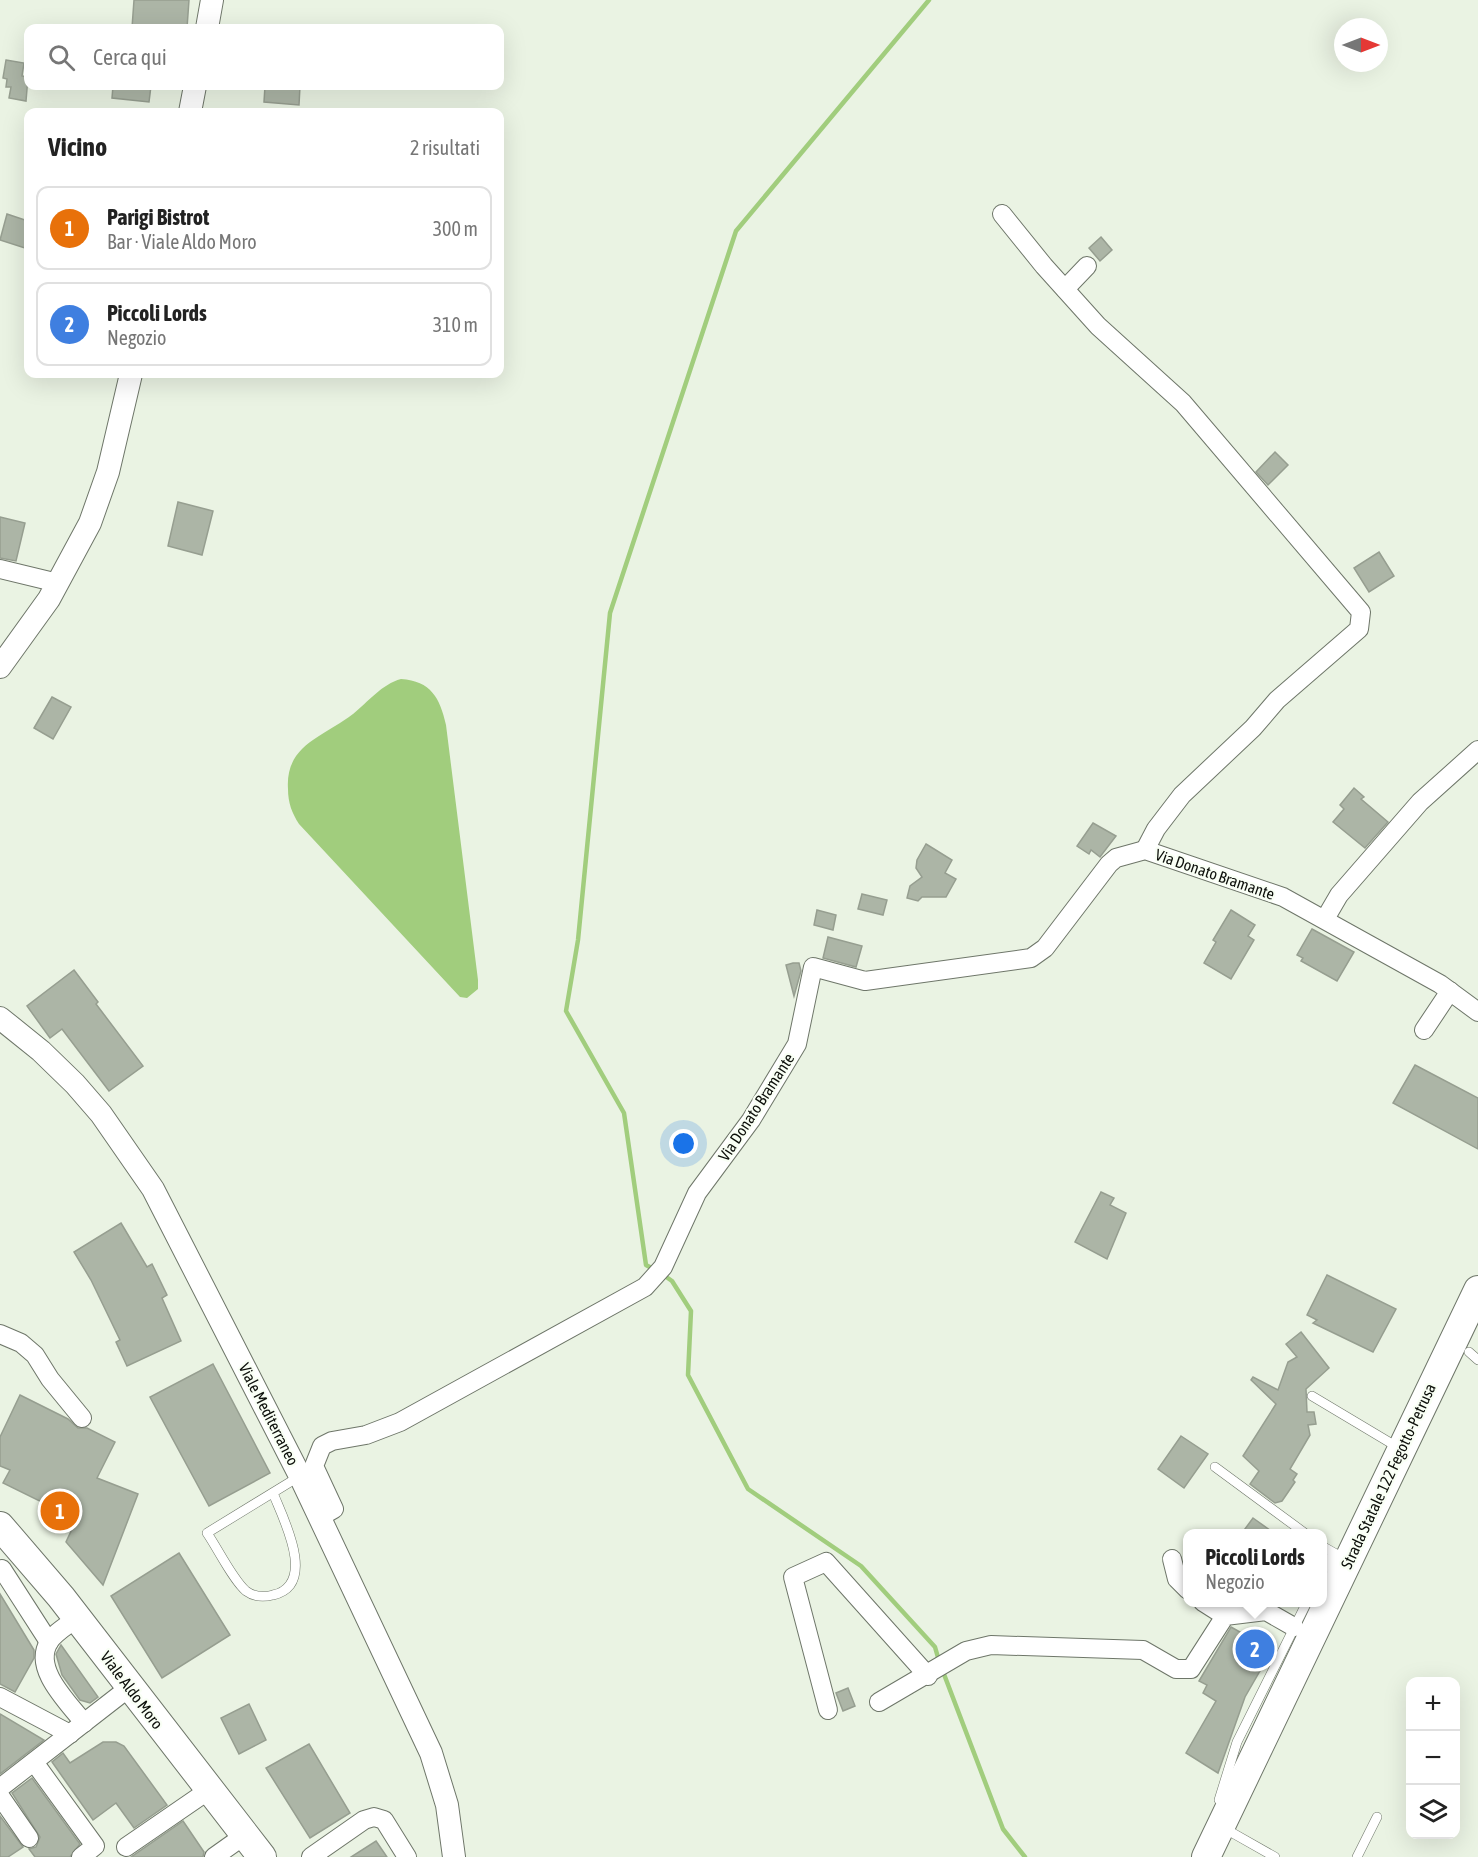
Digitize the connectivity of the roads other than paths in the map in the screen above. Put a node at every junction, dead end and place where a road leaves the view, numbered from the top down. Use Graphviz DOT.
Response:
graph roads {
  1 [pos="212,0"];
  2 [pos="208,24"];
  3 [pos="194,90"];
  4 [pos="191,108"];
  5 [pos="1002,214"];
  6 [pos="1087,266"];
  7 [pos="1065,289"];
  8 [pos="130,378"];
  9 [pos="0,569"];
  10 [pos="58,583"];
  11 [pos="1,668"];
  12 [pos="1478,750"];
  13 [pos="1145,850"];
  14 [pos="1325,919"];
  15 [pos="1450,991"];
  16 [pos="1478,1012"];
  17 [pos="0,1018"];
  18 [pos="1425,1030"];
  19 [pos="1478,1290"];
  20 [pos="0,1334"];
  21 [pos="1469,1352"];
  22 [pos="1312,1396"];
  23 [pos="82,1418"];
  24 [pos="1401,1449"];
  25 [pos="1215,1467"];
  26 [pos="300,1476"];
  27 [pos="273,1493"];
  28 [pos="320,1517"];
  29 [pos="0,1526"];
  30 [pos="1300,1529"];
  31 [pos="1327,1549"];
  32 [pos="1340,1557"];
  33 [pos="1172,1559"];
  34 [pos="9,1564"];
  35 [pos="1327,1569"];
  36 [pos="1183,1585"];
  37 [pos="1327,1585"];
  38 [pos="1210,1607"];
  39 [pos="1304,1607"];
  40 [pos="1317,1607"];
  41 [pos="1225,1617"];
  42 [pos="76,1618"];
  43 [pos="1294,1627"];
  44 [pos="49,1642"];
  45 [pos="928,1676"];
  46 [pos="130,1687"];
  47 [pos="0,1697"];
  48 [pos="879,1702"];
  49 [pos="828,1710"];
  50 [pos="77,1729"];
  51 [pos="34,1762"];
  52 [pos="0,1788"];
  53 [pos="208,1790"];
  54 [pos="0,1796"];
  55 [pos="1220,1813"];
  56 [pos="1377,1817"];
  57 [pos="29,1838"];
  58 [pos="254,1846"];
  59 [pos="126,1847"];
  60 [pos="81,1857"];
  61 [pos="214,1857"];
  62 [pos="310,1857"];
  63 [pos="406,1857"];
  64 [pos="454,1857"];
  65 [pos="1206,1857"];
  66 [pos="1275,1857"];
  67 [pos="1357,1857"];
  1 -- 2 [label="street"];
  3 -- 4 [label="street"];
  5 -- 7 [label="street"];
  6 -- 7 [label="street"];
  7 -- 13 [label="street"];
  8 -- 10 [label="street"];
  9 -- 10 [label="street"];
  10 -- 11 [label="street"];
  12 -- 14 [label="street"];
  13 -- 14 [label="street, Via Donato Bramante"];
  13 -- 28 [label="street, Via Donato Bramante"];
  14 -- 15 [label="street, Via Donato Bramante"];
  15 -- 16 [label="street, Via Donato Bramante"];
  15 -- 18 [label="street"];
  17 -- 26 [label="street, Viale Mediterraneo"];
  19 -- 21 [label="main road, Strada Statale 122 Fegotto-Petrusa"];
  20 -- 23 [label="street"];
  21 -- 24 [label="main road, Strada Statale 122 Fegotto-Petrusa"];
  22 -- 24 [label="lane"];
  24 -- 32 [label="main road, Strada Statale 122 Fegotto-Petrusa"];
  25 -- 30 [label="lane"];
  26 -- 27 [label="lane"];
  26 -- 28 [label="street, Viale Mediterraneo"];
  27 -- 27 [label="lane"];
  28 -- 64 [label="street, Viale Mediterraneo"];
  29 -- 34 [label="main road, Viale Aldo Moro"];
  31 -- 32 [label="lane"];
  32 -- 35 [label="lane"];
  32 -- 37 [label="main road, Strada Statale 122 Fegotto-Petrusa"];
  33 -- 36 [label="street"];
  34 -- 42 [label="main road, Viale Aldo Moro"];
  34 -- 44 [label="street"];
  38 -- 41 [label="street"];
  39 -- 43 [label="lane"];
  40 -- 55 [label="main road, Strada Statale 122 Fegotto-Petrusa"];
  41 -- 43 [label="street"];
  41 -- 45 [label="street"];
  42 -- 44 [label="street"];
  42 -- 46 [label="main road, Viale Aldo Moro"];
  43 -- 55 [label="lane"];
  44 -- 50 [label="street"];
  45 -- 48 [label="street"];
  45 -- 49 [label="street"];
  46 -- 50 [label="street"];
  46 -- 53 [label="main road, Viale Aldo Moro"];
  47 -- 50 [label="street"];
  50 -- 51 [label="street"];
  51 -- 52 [label="street"];
  51 -- 60 [label="street"];
  53 -- 58 [label="main road, Viale Aldo Moro"];
  53 -- 59 [label="street"];
  54 -- 57 [label="street"];
  55 -- 65 [label="main road, Strada Statale 122 Fegotto-Petrusa"];
  55 -- 66 [label="lane"];
  56 -- 67 [label="lane"];
  58 -- 61 [label="street"];
  62 -- 63 [label="street"];
}
